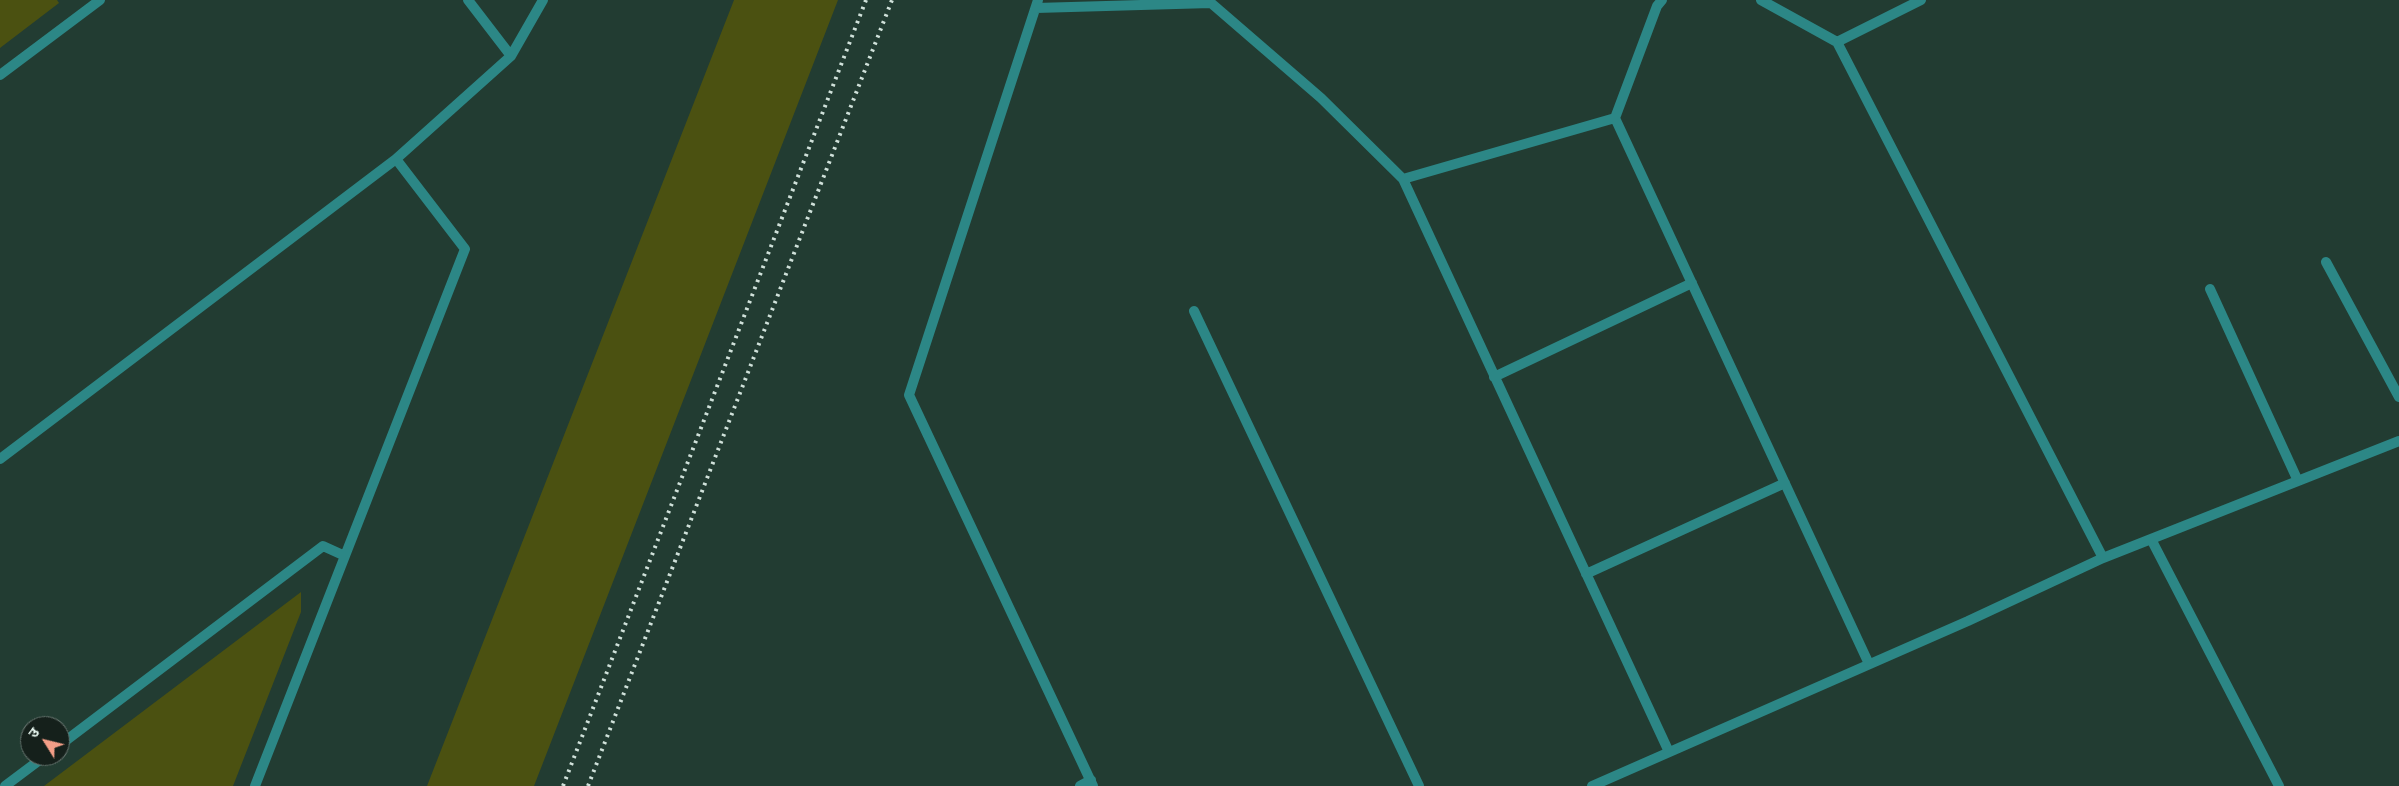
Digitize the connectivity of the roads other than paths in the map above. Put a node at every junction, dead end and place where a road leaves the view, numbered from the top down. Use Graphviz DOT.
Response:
graph roads {
  1 [pos="468,0"];
  2 [pos="543,0"];
  3 [pos="1761,0"];
  4 [pos="1921,0"];
  5 [pos="94,2"];
  6 [pos="1658,2"];
  7 [pos="1037,4"];
  8 [pos="1837,42"];
  9 [pos="512,56"];
  10 [pos="0,75"];
  11 [pos="1615,118"];
  12 [pos="396,159"];
  13 [pos="1402,180"];
  14 [pos="2326,262"];
  15 [pos="1692,283"];
  16 [pos="2210,289"];
  17 [pos="1194,311"];
  18 [pos="1494,378"];
  19 [pos="2399,397"];
  20 [pos="2399,441"];
  21 [pos="0,459"];
  22 [pos="2298,481"];
  23 [pos="1785,483"];
  24 [pos="2151,539"];
  25 [pos="345,556"];
  26 [pos="2103,558"];
  27 [pos="1586,574"];
  28 [pos="1869,664"];
  29 [pos="70,737"];
  30 [pos="1669,752"];
  31 [pos="32,766"];
  32 [pos="1092,783"];
  33 [pos="1597,785"];
  34 [pos="5,786"];
  35 [pos="255,786"];
  36 [pos="1080,786"];
  37 [pos="1419,786"];
  38 [pos="2279,786"];
  1 -- 9 [label="street"];
  2 -- 9 [label="street"];
  3 -- 8 [label="street"];
  4 -- 8 [label="street"];
  5 -- 10 [label="street"];
  6 -- 11 [label="street"];
  7 -- 13 [label="street"];
  7 -- 32 [label="street"];
  8 -- 26 [label="street"];
  9 -- 12 [label="street"];
  11 -- 13 [label="street"];
  11 -- 15 [label="street"];
  12 -- 21 [label="street"];
  12 -- 25 [label="street"];
  13 -- 18 [label="street"];
  14 -- 19 [label="street"];
  15 -- 18 [label="street"];
  15 -- 23 [label="street"];
  16 -- 22 [label="street"];
  17 -- 37 [label="street"];
  18 -- 27 [label="street"];
  20 -- 22 [label="street"];
  22 -- 24 [label="street"];
  23 -- 27 [label="street"];
  23 -- 28 [label="street"];
  24 -- 26 [label="street"];
  24 -- 38 [label="street"];
  25 -- 29 [label="street"];
  25 -- 35 [label="street"];
  26 -- 28 [label="street"];
  27 -- 30 [label="street"];
  28 -- 30 [label="street"];
  30 -- 33 [label="street"];
  31 -- 34 [label="street"];
  32 -- 36 [label="street"];
}
